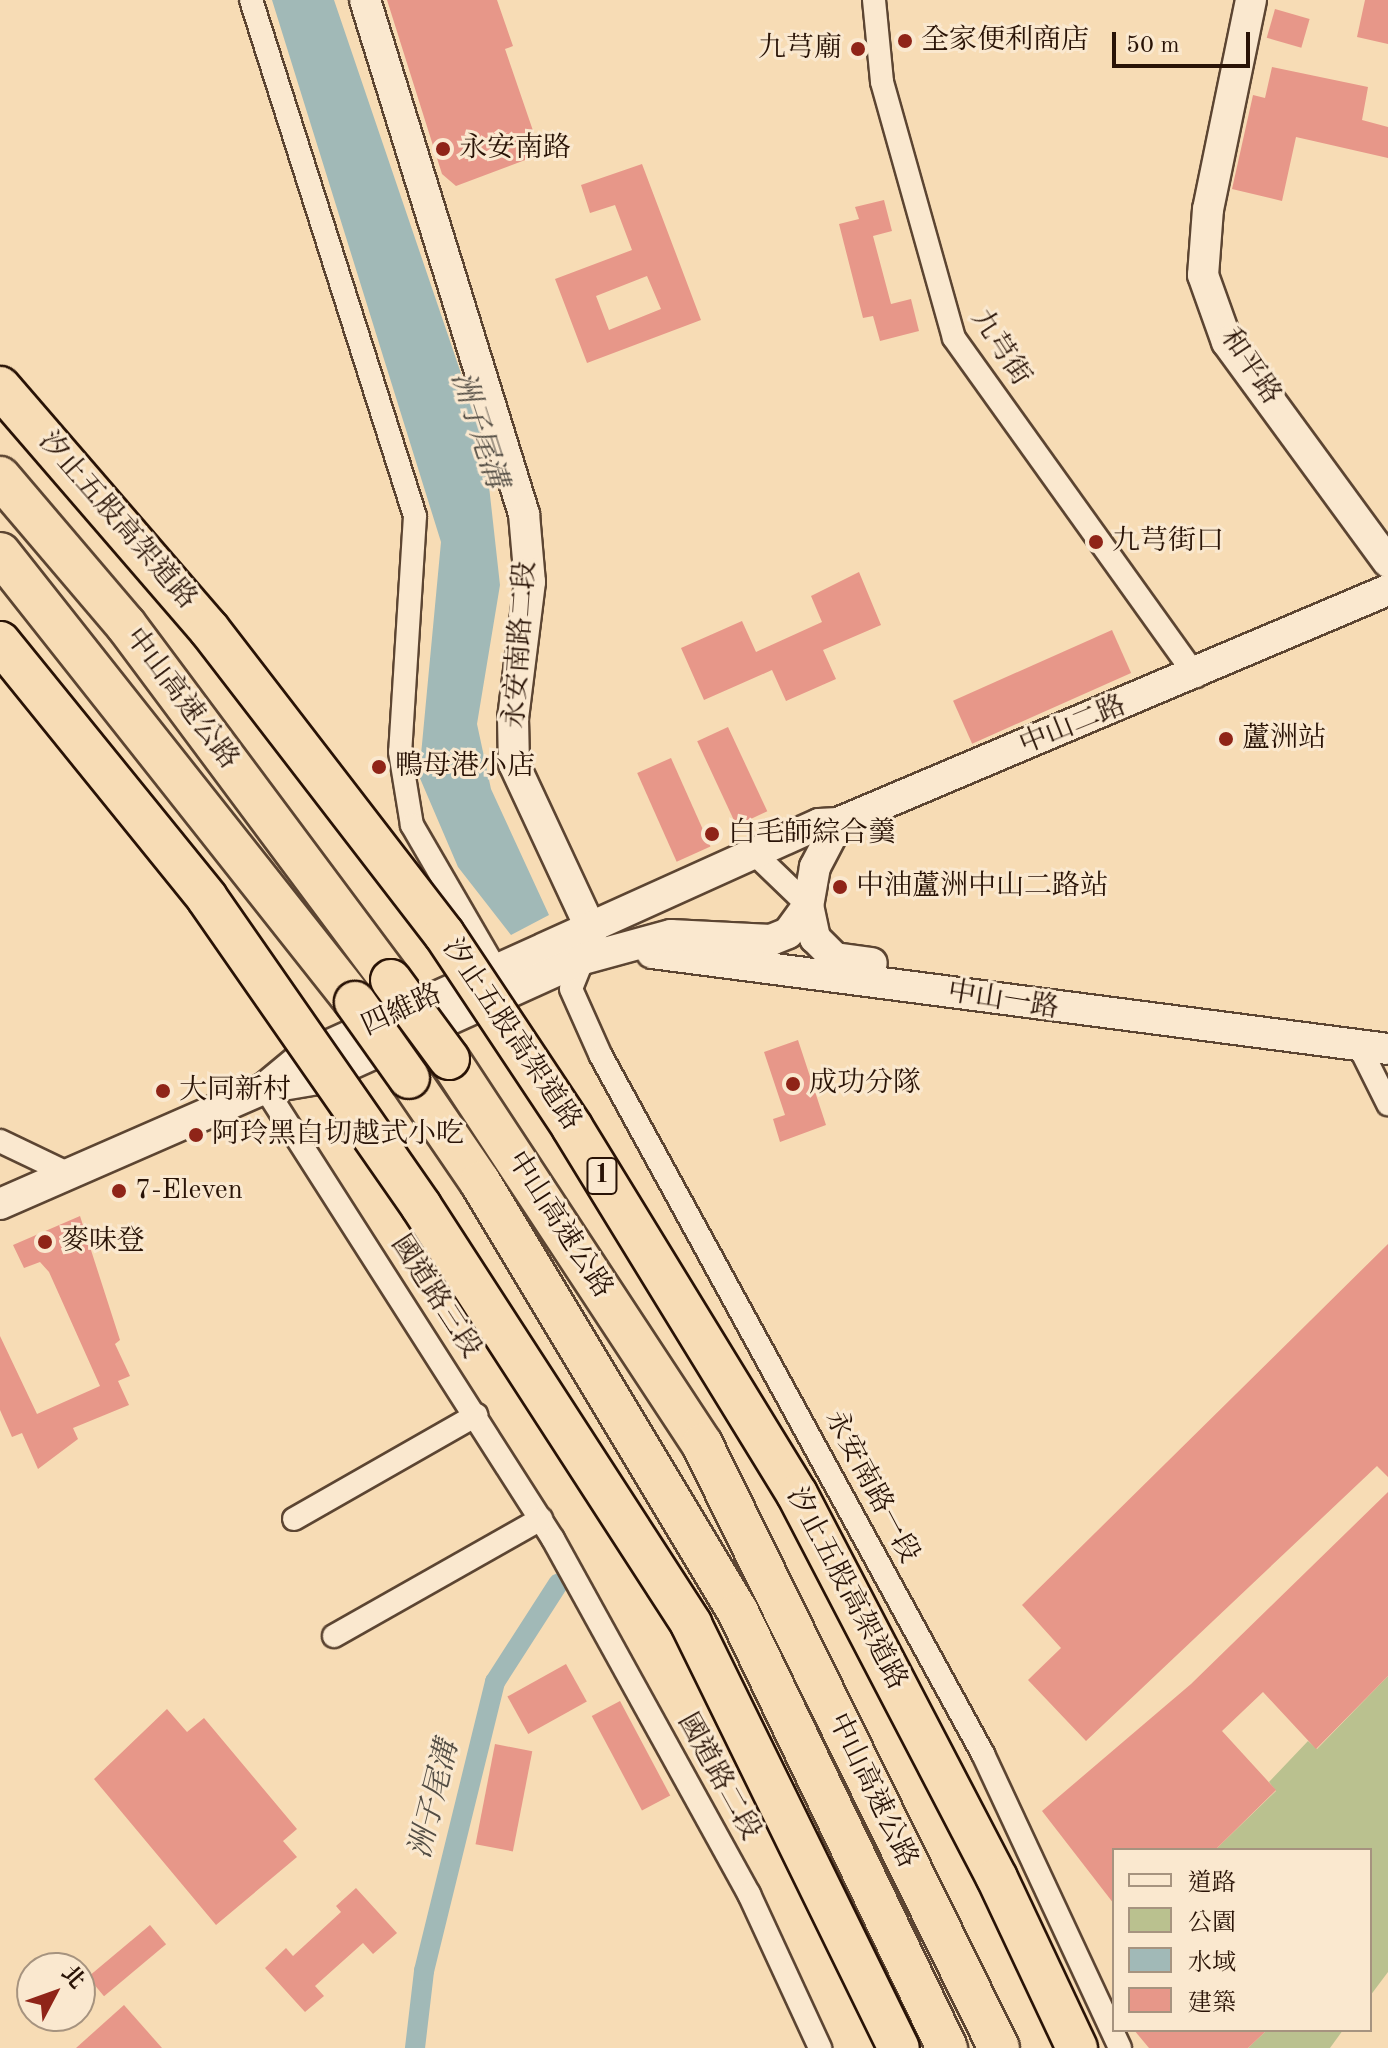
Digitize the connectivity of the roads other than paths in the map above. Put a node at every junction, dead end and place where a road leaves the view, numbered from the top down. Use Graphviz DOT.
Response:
graph roads {
  1 [pos="251,0"];
  2 [pos="365,0"];
  3 [pos="874,0"];
  4 [pos="1251,0"];
  5 [pos="0,387"];
  6 [pos="0,477"];
  7 [pos="0,553"];
  8 [pos="1388,562"];
  9 [pos="1388,590"];
  10 [pos="0,642"];
  11 [pos="1196,676"];
  12 [pos="838,823"];
  13 [pos="757,856"];
  14 [pos="808,905"];
  15 [pos="587,945"];
  16 [pos="618,948"];
  17 [pos="495,968"];
  18 [pos="1388,1031"];
  19 [pos="1374,1048"];
  20 [pos="265,1088"];
  21 [pos="1388,1104"];
  22 [pos="0,1141"];
  23 [pos="67,1173"];
  24 [pos="0,1204"];
  25 [pos="476,1415"];
  26 [pos="294,1519"];
  27 [pos="541,1519"];
  28 [pos="553,1539"];
  29 [pos="334,1636"];
  30 [pos="1112,2031"];
  31 [pos="820,2048"];
  32 [pos="899,2048"];
  33 [pos="947,2048"];
  34 [pos="999,2048"];
  35 [pos="1077,2048"];
  1 -- 17 [label="street"];
  2 -- 15 [label="street, 永安南路二段"];
  3 -- 11 [label="street, 九芎街"];
  4 -- 8 [label="street, 和平路"];
  5 -- 35 [label="highway, 汐止五股高架道路 / 1, bridge"];
  6 -- 34 [label="highway, 中山高速公路 / 1, bridge"];
  7 -- 33 [label="highway, 中山高速公路, bridge"];
  9 -- 11 [label="street, 中山二路"];
  10 -- 32 [label="highway, bridge"];
  11 -- 12 [label="street, 中山二路"];
  12 -- 13 [label="street, 中山二路"];
  12 -- 14 [label="street, 中山一路"];
  13 -- 14 [label="street"];
  13 -- 15 [label="street, 中山二路"];
  14 -- 16 [label="street, 中山一路"];
  14 -- 18 [label="street, 中山一路"];
  15 -- 16 [label="street, 中山一路"];
  15 -- 17 [label="street, 四維路"];
  15 -- 20 [label="street, 四維路"];
  15 -- 30 [label="street, 永安南路一段"];
  16 -- 19 [label="street, 中山一路"];
  17 -- 20 [label="street, 四維路"];
  19 -- 21 [label="street"];
  20 -- 23 [label="street, 四維路"];
  20 -- 25 [label="street, 國道路三段"];
  22 -- 23 [label="street"];
  23 -- 24 [label="street, 四維路"];
  25 -- 26 [label="street"];
  25 -- 27 [label="street, 國道路三段"];
  27 -- 28 [label="street, 國道路三段"];
  27 -- 29 [label="street"];
  28 -- 31 [label="street, 國道路二段"];
}
